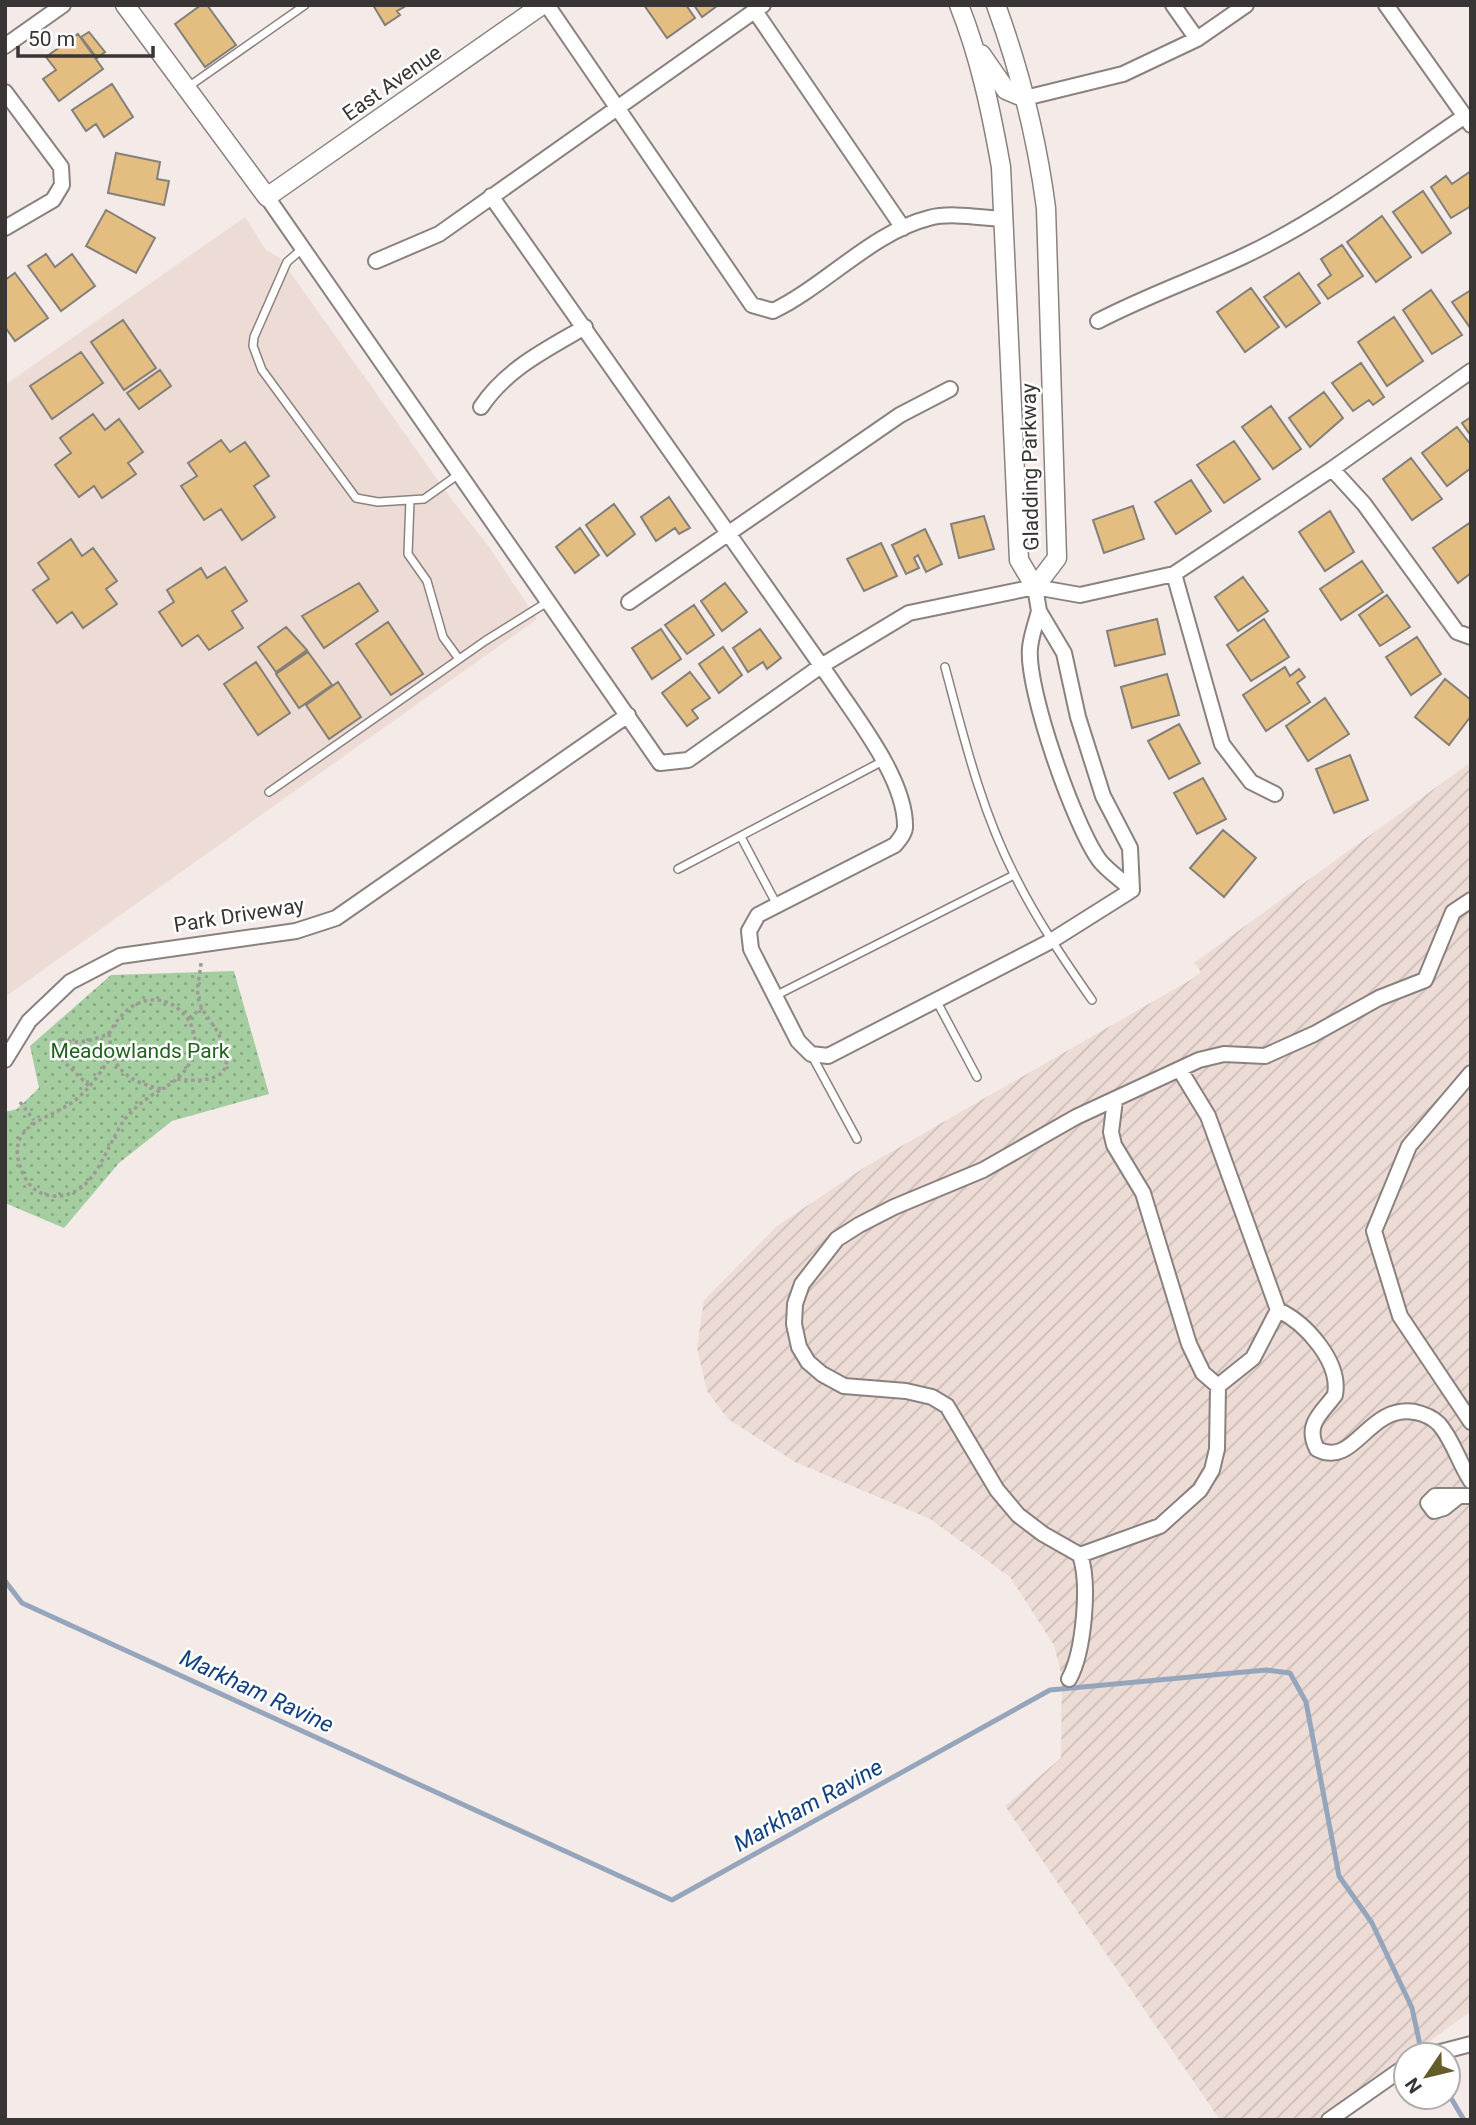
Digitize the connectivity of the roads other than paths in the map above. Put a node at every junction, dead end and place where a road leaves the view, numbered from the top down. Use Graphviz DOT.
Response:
graph roads {
  1 [pos="63,5"];
  2 [pos="125,5"];
  3 [pos="305,5"];
  4 [pos="545,5"];
  5 [pos="959,5"];
  6 [pos="996,5"];
  7 [pos="1173,5"];
  8 [pos="1246,5"];
  9 [pos="1387,5"];
  10 [pos="759,8"];
  11 [pos="1197,39"];
  12 [pos="974,42"];
  13 [pos="5,46"];
  14 [pos="185,89"];
  15 [pos="5,92"];
  16 [pos="1025,98"];
  17 [pos="617,109"];
  18 [pos="1468,121"];
  19 [pos="491,196"];
  20 [pos="267,197"];
  21 [pos="1004,219"];
  22 [pos="5,228"];
  23 [pos="903,228"];
  24 [pos="302,249"];
  25 [pos="376,261"];
  26 [pos="1098,321"];
  27 [pos="586,327"];
  28 [pos="1471,371"];
  29 [pos="950,389"];
  30 [pos="481,407"];
  31 [pos="1332,469"];
  32 [pos="459,474"];
  33 [pos="410,500"];
  34 [pos="730,534"];
  35 [pos="1174,574"];
  36 [pos="1035,587"];
  37 [pos="548,601"];
  38 [pos="629,601"];
  39 [pos="1039,611"];
  40 [pos="1471,637"];
  41 [pos="458,659"];
  42 [pos="821,666"];
  43 [pos="945,667"];
  44 [pos="628,715"];
  45 [pos="883,761"];
  46 [pos="269,792"];
  47 [pos="1275,794"];
  48 [pos="741,837"];
  49 [pos="678,869"];
  50 [pos="1014,875"];
  51 [pos="1132,890"];
  52 [pos="1471,900"];
  53 [pos="777,906"];
  54 [pos="1051,941"];
  55 [pos="775,996"];
  56 [pos="936,1000"];
  57 [pos="1092,1000"];
  58 [pos="811,1054"];
  59 [pos="5,1060"];
  60 [pos="1180,1070"];
  61 [pos="1471,1073"];
  62 [pos="977,1077"];
  63 [pos="1115,1100"];
  64 [pos="857,1139"];
  65 [pos="1278,1310"];
  66 [pos="1218,1386"];
  67 [pos="1471,1422"];
  68 [pos="1471,1481"];
  69 [pos="1080,1555"];
  70 [pos="1069,1679"];
  71 [pos="1392,2076"];
  72 [pos="1329,2120"];
  1 -- 13 [label="street"];
  2 -- 14 [label="street"];
  3 -- 14 [label="lane"];
  4 -- 17 [label="street"];
  4 -- 20 [label="street, East Avenue"];
  5 -- 12 [label="street, Gladding Parkway"];
  6 -- 16 [label="street, Gladding Parkway"];
  7 -- 11 [label="street"];
  8 -- 11 [label="street"];
  9 -- 18 [label="street"];
  10 -- 17 [label="street"];
  10 -- 23 [label="street"];
  11 -- 16 [label="street"];
  12 -- 16 [label="street"];
  12 -- 21 [label="street, Gladding Parkway"];
  14 -- 20 [label="street"];
  15 -- 22 [label="street"];
  16 -- 36 [label="street, Gladding Parkway"];
  17 -- 19 [label="street"];
  17 -- 23 [label="street"];
  18 -- 26 [label="street"];
  19 -- 25 [label="street"];
  19 -- 27 [label="street"];
  20 -- 24 [label="street"];
  21 -- 23 [label="street"];
  21 -- 36 [label="street, Gladding Parkway"];
  24 -- 32 [label="street"];
  24 -- 33 [label="lane"];
  27 -- 30 [label="street"];
  27 -- 34 [label="street"];
  28 -- 31 [label="street"];
  29 -- 34 [label="street"];
  31 -- 35 [label="street"];
  31 -- 40 [label="street"];
  32 -- 33 [label="lane"];
  32 -- 37 [label="street"];
  33 -- 41 [label="lane"];
  34 -- 38 [label="street"];
  34 -- 42 [label="street"];
  35 -- 36 [label="street"];
  35 -- 47 [label="street"];
  36 -- 39 [label="street"];
  36 -- 42 [label="street"];
  37 -- 41 [label="lane"];
  37 -- 44 [label="street"];
  39 -- 51 [label="street"];
  39 -- 51 [label="street"];
  41 -- 46 [label="lane"];
  42 -- 44 [label="street"];
  42 -- 45 [label="street"];
  43 -- 50 [label="lane"];
  44 -- 59 [label="street, Park Driveway"];
  45 -- 48 [label="lane"];
  45 -- 53 [label="street"];
  48 -- 49 [label="lane"];
  48 -- 53 [label="lane"];
  50 -- 54 [label="lane"];
  50 -- 55 [label="lane"];
  51 -- 54 [label="street"];
  52 -- 60 [label="street"];
  53 -- 55 [label="street"];
  54 -- 56 [label="street"];
  54 -- 57 [label="lane"];
  55 -- 58 [label="street"];
  56 -- 58 [label="street"];
  56 -- 62 [label="lane"];
  58 -- 64 [label="lane"];
  60 -- 63 [label="street"];
  60 -- 65 [label="street"];
  61 -- 67 [label="street"];
  63 -- 66 [label="street"];
  63 -- 69 [label="street"];
  65 -- 66 [label="street"];
  65 -- 68 [label="street"];
  66 -- 69 [label="street"];
  69 -- 70 [label="street"];
  71 -- 72 [label="street"];
}
